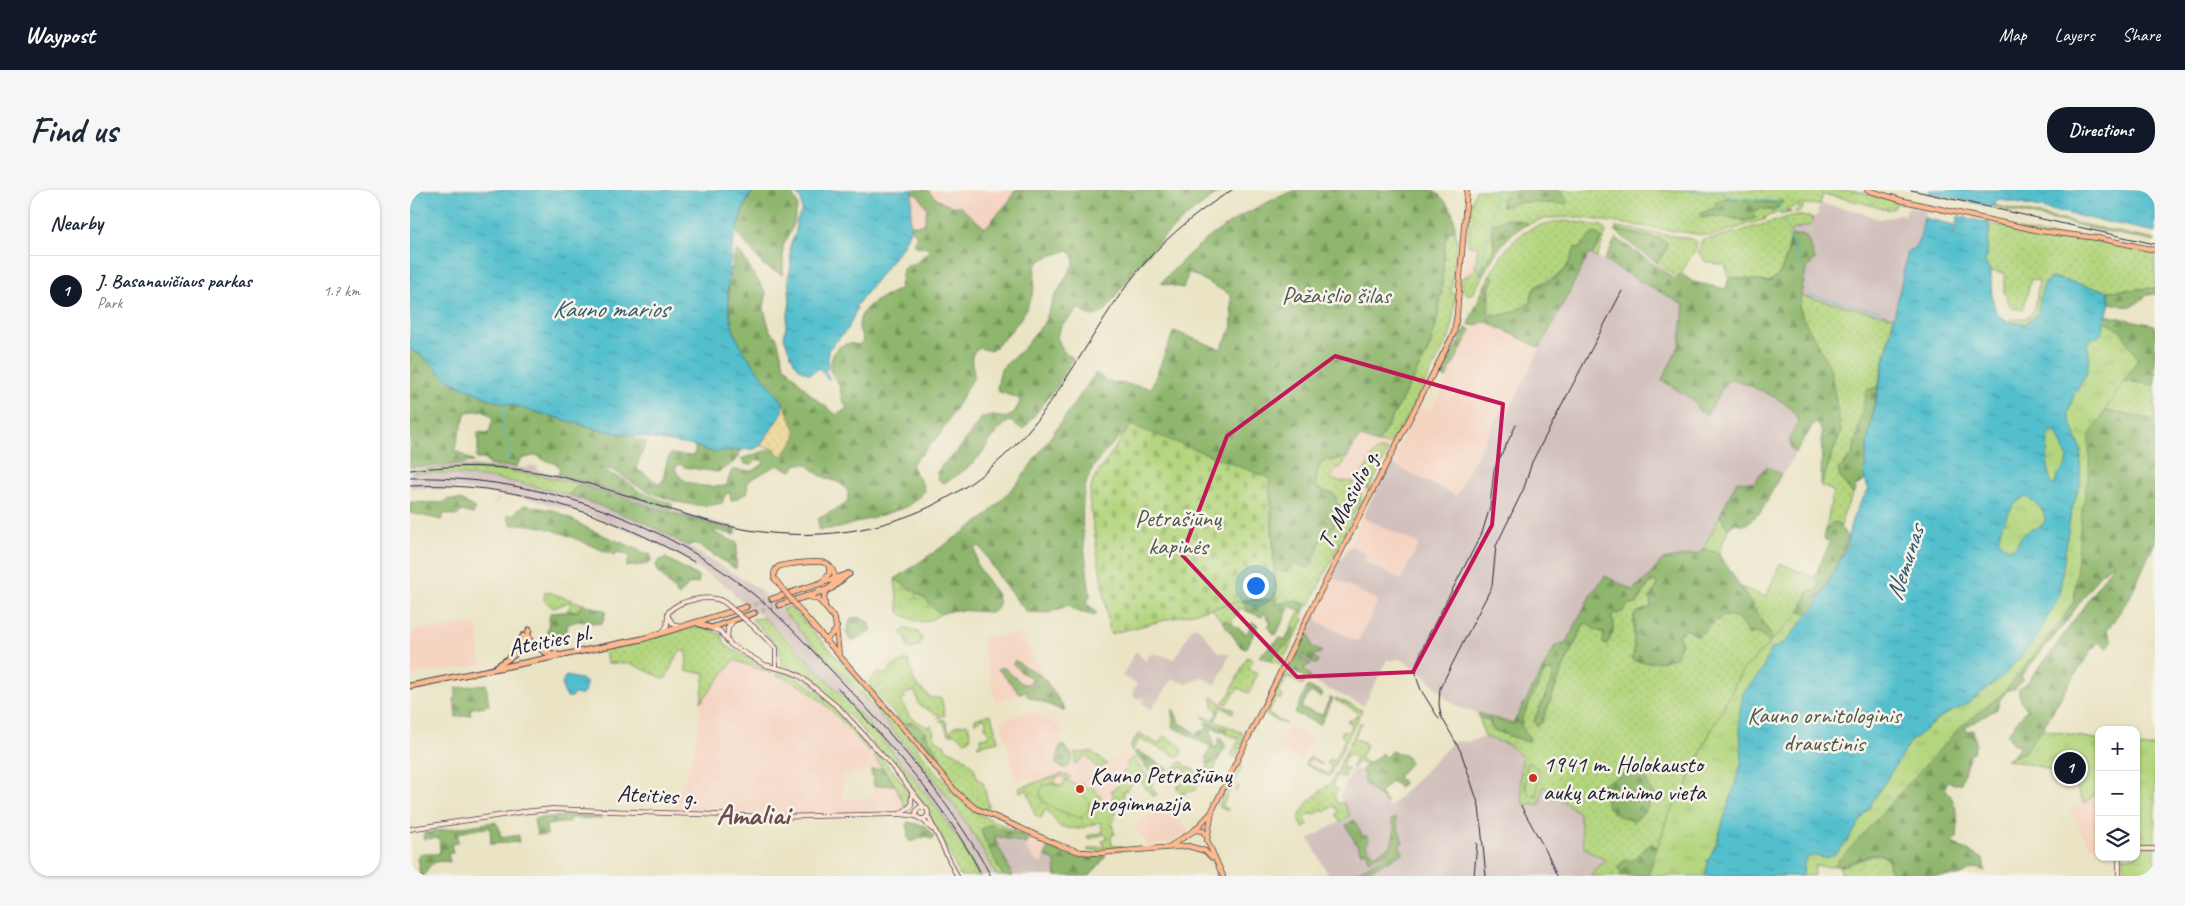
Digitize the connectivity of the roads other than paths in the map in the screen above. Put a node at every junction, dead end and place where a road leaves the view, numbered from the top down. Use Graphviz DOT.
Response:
graph roads {
  1 [pos="1467,190"];
  2 [pos="1867,190"];
  3 [pos="2155,250"];
  4 [pos="829,565"];
  5 [pos="833,571"];
  6 [pos="849,574"];
  7 [pos="835,578"];
  8 [pos="822,582"];
  9 [pos="827,590"];
  10 [pos="806,596"];
  11 [pos="772,598"];
  12 [pos="779,605"];
  13 [pos="825,605"];
  14 [pos="746,607"];
  15 [pos="754,613"];
  16 [pos="668,616"];
  17 [pos="736,619"];
  18 [pos="696,623"];
  19 [pos="837,626"];
  20 [pos="683,627"];
  21 [pos="711,628"];
  22 [pos="529,630"];
  23 [pos="661,634"];
  24 [pos="529,640"];
  25 [pos="727,640"];
  26 [pos="825,641"];
  27 [pos="564,655"];
  28 [pos="841,659"];
  29 [pos="776,668"];
  30 [pos="490,670"];
  31 [pos="410,686"];
  32 [pos="913,793"];
  33 [pos="924,807"];
  34 [pos="916,810"];
  35 [pos="1212,811"];
  36 [pos="901,814"];
  37 [pos="916,816"];
  38 [pos="928,816"];
  39 [pos="922,819"];
  40 [pos="410,829"];
  41 [pos="1193,831"];
  42 [pos="935,833"];
  43 [pos="1207,838"];
  44 [pos="1170,846"];
  45 [pos="1196,847"];
  46 [pos="2140,849"];
  47 [pos="2155,849"];
  48 [pos="2119,861"];
  49 [pos="1217,865"];
  50 [pos="957,876"];
  51 [pos="1223,876"];
  52 [pos="2119,876"];
  1 -- 35 [label="main road, T. Masiulio g."];
  2 -- 3 [label="main road"];
  4 -- 5 [label="main road"];
  4 -- 8 [label="main road"];
  4 -- 26 [label="main road, bridge"];
  5 -- 6 [label="main road"];
  5 -- 7 [label="main road"];
  6 -- 7 [label="highway"];
  6 -- 9 [label="highway"];
  7 -- 8 [label="highway"];
  7 -- 9 [label="main road"];
  8 -- 11 [label="highway"];
  9 -- 10 [label="highway"];
  9 -- 13 [label="main road"];
  10 -- 12 [label="highway"];
  10 -- 13 [label="main road"];
  13 -- 19 [label="main road"];
  14 -- 18 [label="highway, Ateities pl."];
  15 -- 17 [label="highway"];
  16 -- 20 [label="main road"];
  16 -- 23 [label="main road"];
  16 -- 29 [label="main road, bridge"];
  17 -- 21 [label="highway"];
  17 -- 25 [label="main road"];
  18 -- 20 [label="highway, Ateities pl."];
  18 -- 21 [label="highway"];
  19 -- 26 [label="main road"];
  19 -- 28 [label="main road"];
  20 -- 23 [label="highway, Ateities pl."];
  21 -- 25 [label="main road"];
  22 -- 24 [label="highway"];
  23 -- 27 [label="highway, Ateities pl."];
  24 -- 27 [label="highway"];
  24 -- 30 [label="highway"];
  25 -- 29 [label="main road"];
  26 -- 28 [label="main road"];
  27 -- 30 [label="highway, Ateities pl."];
  28 -- 44 [label="main road"];
  29 -- 32 [label="main road"];
  30 -- 31 [label="highway, Ateities pl."];
  32 -- 33 [label="main road"];
  32 -- 34 [label="main road"];
  32 -- 36 [label="main road"];
  33 -- 34 [label="main road"];
  33 -- 38 [label="main road"];
  34 -- 36 [label="main road, Ateities g."];
  34 -- 37 [label="main road"];
  35 -- 41 [label="main road, T. Masiulio g."];
  35 -- 43 [label="main road, T. Masiulio g."];
  36 -- 37 [label="main road, Ateities g."];
  36 -- 40 [label="main road, Ateities g."];
  37 -- 39 [label="main road"];
  38 -- 39 [label="main road"];
  38 -- 42 [label="main road"];
  39 -- 42 [label="main road"];
  41 -- 43 [label="main road"];
  41 -- 44 [label="main road, T. Masiulio g."];
  41 -- 45 [label="main road"];
  42 -- 50 [label="main road"];
  43 -- 45 [label="main road"];
  43 -- 49 [label="main road"];
  44 -- 45 [label="main road"];
  45 -- 49 [label="main road"];
  46 -- 47 [label="main road"];
  48 -- 52 [label="main road"];
  49 -- 51 [label="main road"];
}
